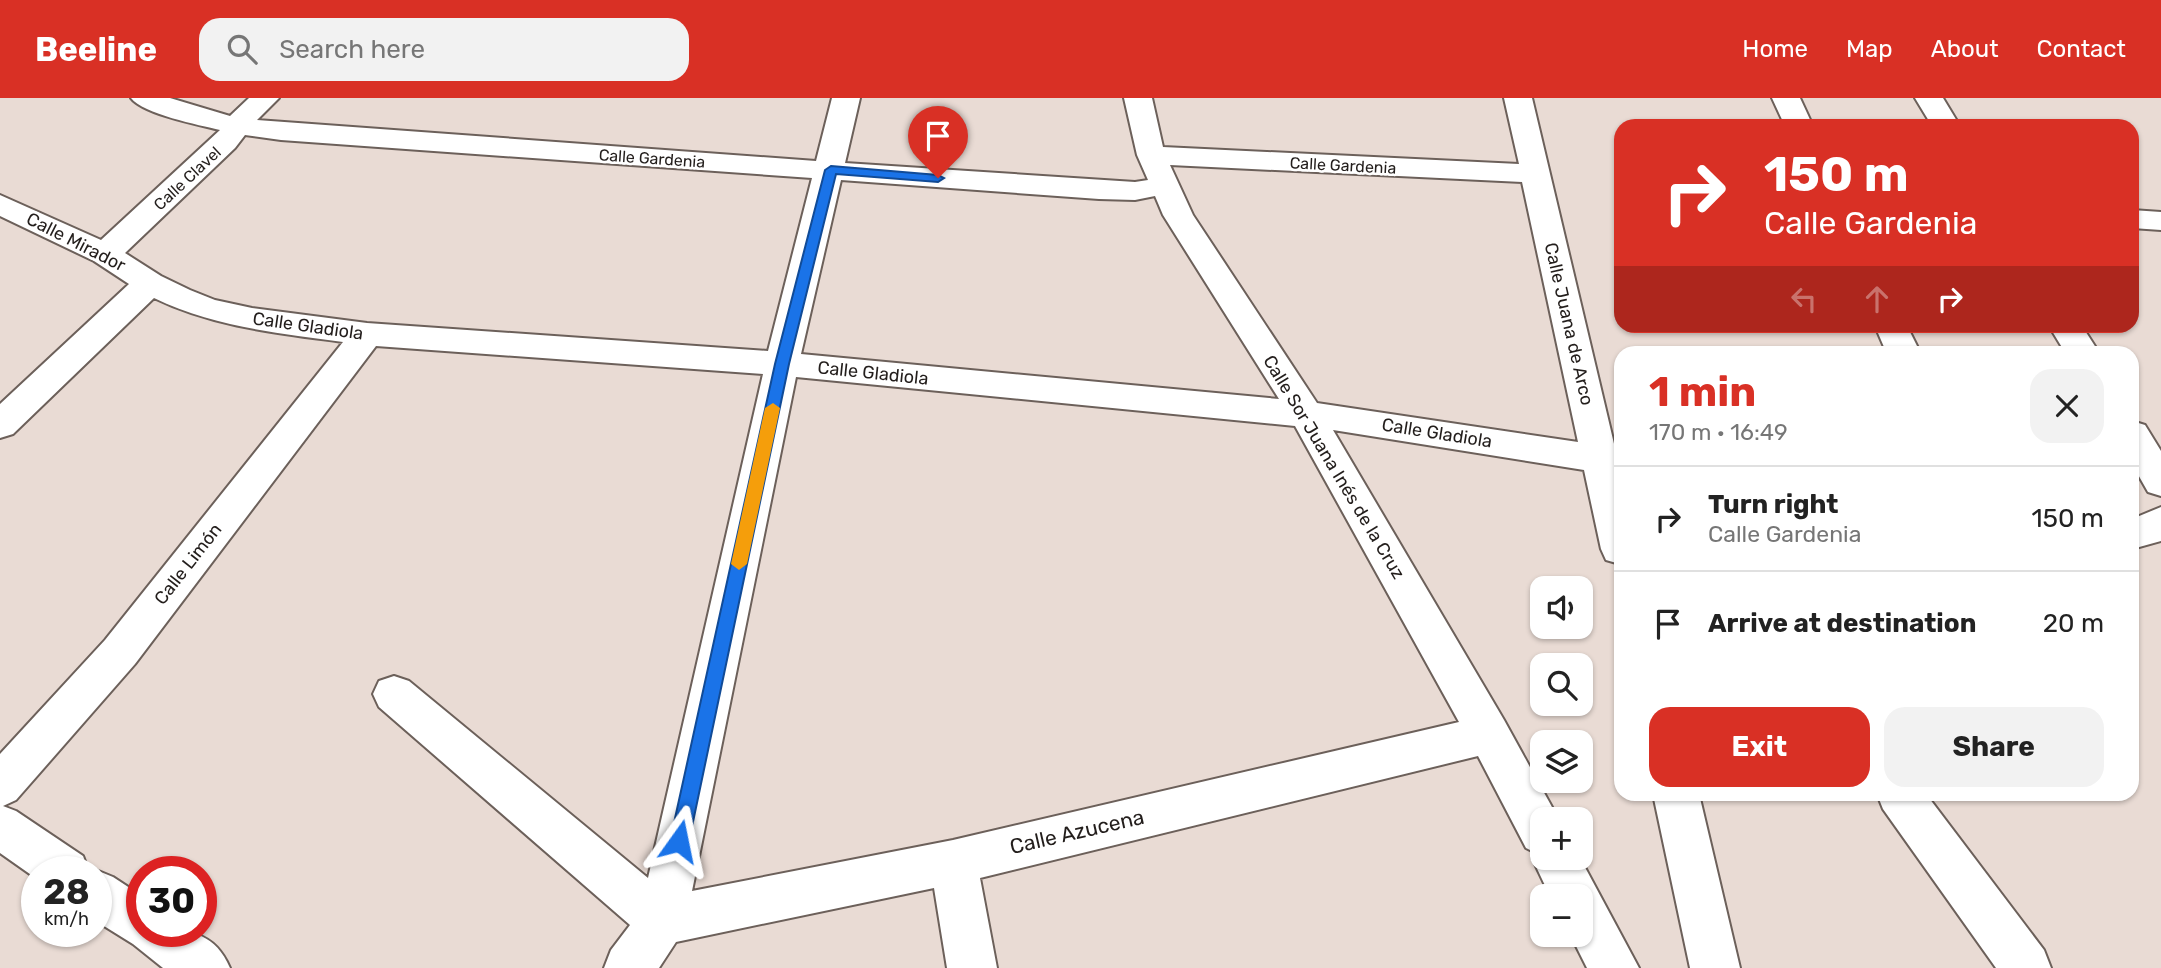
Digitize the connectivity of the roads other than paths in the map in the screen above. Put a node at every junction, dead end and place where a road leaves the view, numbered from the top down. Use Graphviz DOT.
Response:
graph roads {
  1 [pos="145,98"];
  2 [pos="265,98"];
  3 [pos="846,98"];
  4 [pos="1138,98"];
  5 [pos="1518,98"];
  6 [pos="1786,98"];
  7 [pos="1929,98"];
  8 [pos="1796,119"];
  9 [pos="1942,119"];
  10 [pos="238,126"];
  11 [pos="831,170"];
  12 [pos="1157,170"];
  13 [pos="1535,174"];
  14 [pos="0,204"];
  15 [pos="2139,219"];
  16 [pos="2161,221"];
  17 [pos="105,254"];
  18 [pos="150,283"];
  19 [pos="367,334"];
  20 [pos="782,364"];
  21 [pos="1307,415"];
  22 [pos="0,425"];
  23 [pos="2139,446"];
  24 [pos="1610,461"];
  25 [pos="2161,482"];
  26 [pos="1614,496"];
  27 [pos="2161,522"];
  28 [pos="2139,532"];
  29 [pos="394,694"];
  30 [pos="1489,734"];
  31 [pos="0,786"];
  32 [pos="1678,801"];
  33 [pos="1904,801"];
  34 [pos="1530,811"];
  35 [pos="0,826"];
  36 [pos="43,856"];
  37 [pos="953,862"];
  38 [pos="662,921"];
  39 [pos="1593,929"];
  40 [pos="175,947"];
  41 [pos="205,968"];
  42 [pos="629,968"];
  43 [pos="972,968"];
  44 [pos="1614,968"];
  45 [pos="1714,968"];
  46 [pos="2026,968"];
  1 -- 10 [label="street, Calle Gardenia"];
  2 -- 10 [label="street, Calle Clavel"];
  3 -- 11 [label="street"];
  4 -- 12 [label="street, Calle Sor Juana Inés de la Cruz"];
  5 -- 13 [label="street, Calle Juana de Arco"];
  6 -- 8 [label="street"];
  7 -- 9 [label="street"];
  10 -- 11 [label="street, Calle Gardenia"];
  10 -- 17 [label="street, Calle Clavel"];
  11 -- 12 [label="street, Calle Gardenia"];
  11 -- 20 [label="street"];
  12 -- 13 [label="street, Calle Gardenia"];
  12 -- 21 [label="street, Calle Sor Juana Inés de la Cruz"];
  13 -- 24 [label="street, Calle Juana de Arco"];
  14 -- 17 [label="street, Calle Mirador"];
  15 -- 16 [label="street"];
  17 -- 18 [label="street, Calle Mirador"];
  18 -- 19 [label="street, Calle Gladiola"];
  18 -- 22 [label="street"];
  19 -- 20 [label="street, Calle Gladiola"];
  19 -- 31 [label="street, Calle Limón"];
  20 -- 21 [label="street, Calle Gladiola"];
  20 -- 38 [label="street"];
  21 -- 24 [label="street, Calle Gladiola"];
  21 -- 30 [label="street, Calle Sor Juana Inés de la Cruz"];
  23 -- 25 [label="street"];
  24 -- 26 [label="street, Calle Juana de Arco"];
  27 -- 28 [label="street"];
  29 -- 38 [label="street"];
  30 -- 34 [label="street, Calle Sor Juana Inés de la Cruz"];
  30 -- 37 [label="street, Calle Azucena"];
  32 -- 45 [label="street"];
  33 -- 46 [label="street"];
  35 -- 36 [label="street"];
  37 -- 38 [label="street, Calle Azucena"];
  37 -- 43 [label="street"];
  38 -- 42 [label="street"];
  39 -- 44 [label="street"];
  40 -- 41 [label="street"];
}
